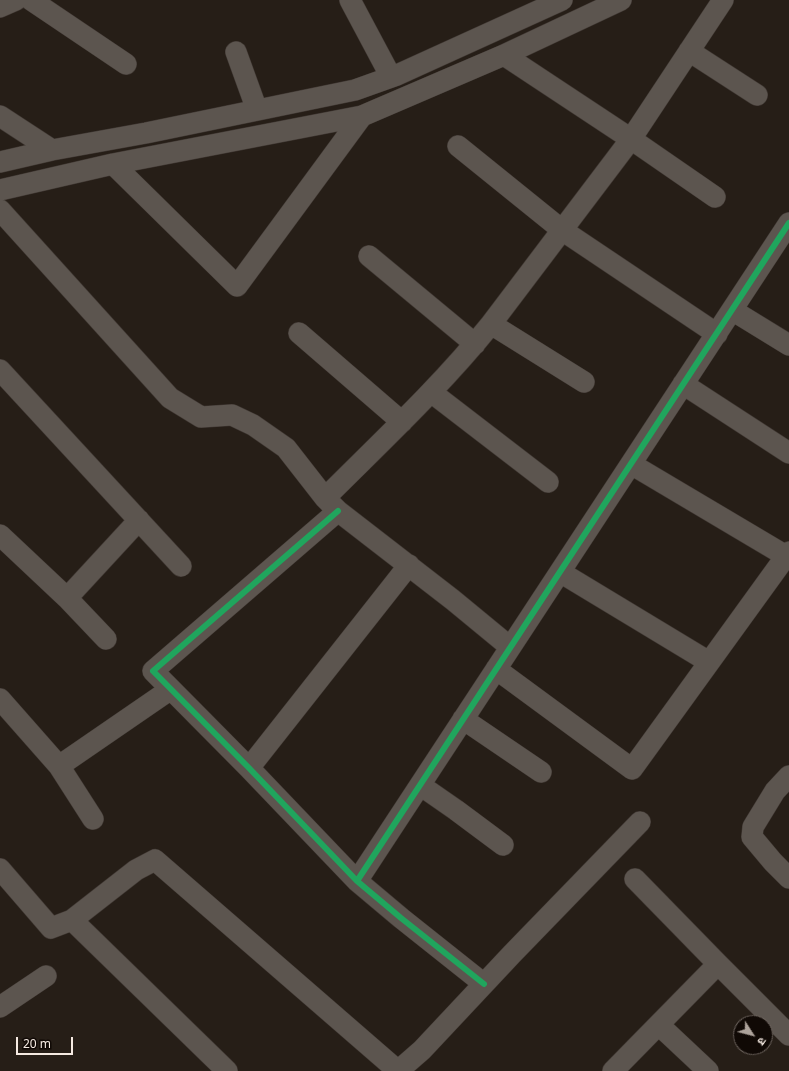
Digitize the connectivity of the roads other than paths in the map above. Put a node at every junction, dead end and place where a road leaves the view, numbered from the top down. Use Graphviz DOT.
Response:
graph roads {
  1 [pos="31,0"];
  2 [pos="350,0"];
  3 [pos="562,0"];
  4 [pos="621,0"];
  5 [pos="723,0"];
  6 [pos="689,51"];
  7 [pos="236,52"];
  8 [pos="504,55"];
  9 [pos="126,64"];
  10 [pos="391,77"];
  11 [pos="756,95"];
  12 [pos="257,110"];
  13 [pos="0,116"];
  14 [pos="362,116"];
  15 [pos="631,139"];
  16 [pos="458,146"];
  17 [pos="52,150"];
  18 [pos="0,162"];
  19 [pos="113,164"];
  20 [pos="0,190"];
  21 [pos="715,197"];
  22 [pos="0,210"];
  23 [pos="562,230"];
  24 [pos="787,230"];
  25 [pos="369,256"];
  26 [pos="732,310"];
  27 [pos="491,324"];
  28 [pos="299,333"];
  29 [pos="716,334"];
  30 [pos="475,344"];
  31 [pos="789,345"];
  32 [pos="0,370"];
  33 [pos="584,382"];
  34 [pos="683,384"];
  35 [pos="431,392"];
  36 [pos="402,422"];
  37 [pos="789,453"];
  38 [pos="631,464"];
  39 [pos="548,482"];
  40 [pos="332,504"];
  41 [pos="139,520"];
  42 [pos="0,535"];
  43 [pos="787,554"];
  44 [pos="409,565"];
  45 [pos="181,566"];
  46 [pos="560,572"];
  47 [pos="67,598"];
  48 [pos="106,639"];
  49 [pos="510,647"];
  50 [pos="709,662"];
  51 [pos="496,669"];
  52 [pos="171,689"];
  53 [pos="0,699"];
  54 [pos="463,719"];
  55 [pos="59,766"];
  56 [pos="249,768"];
  57 [pos="541,772"];
  58 [pos="789,776"];
  59 [pos="420,785"];
  60 [pos="93,819"];
  61 [pos="640,822"];
  62 [pos="503,845"];
  63 [pos="0,869"];
  64 [pos="789,878"];
  65 [pos="635,879"];
  66 [pos="356,881"];
  67 [pos="72,920"];
  68 [pos="718,964"];
  69 [pos="46,976"];
  70 [pos="484,984"];
  71 [pos="0,1007"];
  72 [pos="659,1024"];
  73 [pos="789,1035"];
  74 [pos="227,1071"];
  75 [pos="398,1071"];
  76 [pos="613,1071"];
  77 [pos="708,1071"];
  1 -- 9 [label="street"];
  2 -- 10 [label="street"];
  3 -- 10 [label="street"];
  4 -- 8 [label="street"];
  5 -- 6 [label="street"];
  6 -- 11 [label="street"];
  6 -- 15 [label="street"];
  7 -- 12 [label="street"];
  8 -- 14 [label="street"];
  8 -- 15 [label="street"];
  10 -- 12 [label="street"];
  12 -- 17 [label="street"];
  13 -- 17 [label="street"];
  14 -- 19 [label="street"];
  14 -- 19 [label="street"];
  15 -- 21 [label="street"];
  15 -- 23 [label="street"];
  16 -- 23 [label="street"];
  17 -- 18 [label="street"];
  19 -- 20 [label="street"];
  22 -- 40 [label="street"];
  23 -- 27 [label="street"];
  23 -- 29 [label="street"];
  24 -- 26 [label="street"];
  25 -- 30 [label="street"];
  26 -- 29 [label="street"];
  26 -- 31 [label="street"];
  27 -- 30 [label="street"];
  27 -- 33 [label="street"];
  28 -- 36 [label="street"];
  29 -- 34 [label="street"];
  30 -- 35 [label="street"];
  32 -- 41 [label="street"];
  34 -- 37 [label="street"];
  34 -- 38 [label="street"];
  35 -- 36 [label="street"];
  35 -- 39 [label="street"];
  36 -- 40 [label="street"];
  38 -- 43 [label="street"];
  38 -- 46 [label="street"];
  40 -- 44 [label="street"];
  40 -- 52 [label="street"];
  41 -- 45 [label="street"];
  41 -- 47 [label="street"];
  42 -- 47 [label="street"];
  43 -- 50 [label="street"];
  44 -- 49 [label="street"];
  44 -- 56 [label="street"];
  46 -- 49 [label="street"];
  46 -- 50 [label="street"];
  47 -- 48 [label="street"];
  49 -- 51 [label="street"];
  50 -- 51 [label="street"];
  51 -- 54 [label="street"];
  52 -- 55 [label="street"];
  52 -- 56 [label="street"];
  53 -- 55 [label="street"];
  54 -- 57 [label="street"];
  54 -- 59 [label="street"];
  55 -- 60 [label="street"];
  56 -- 66 [label="street"];
  58 -- 64 [label="street"];
  59 -- 62 [label="street"];
  59 -- 66 [label="street"];
  61 -- 70 [label="street"];
  63 -- 67 [label="street"];
  65 -- 68 [label="street"];
  66 -- 70 [label="street"];
  67 -- 74 [label="street"];
  67 -- 75 [label="street"];
  68 -- 72 [label="street"];
  68 -- 73 [label="street"];
  69 -- 71 [label="street"];
  70 -- 75 [label="street"];
  72 -- 76 [label="street"];
  72 -- 77 [label="street"];
}
